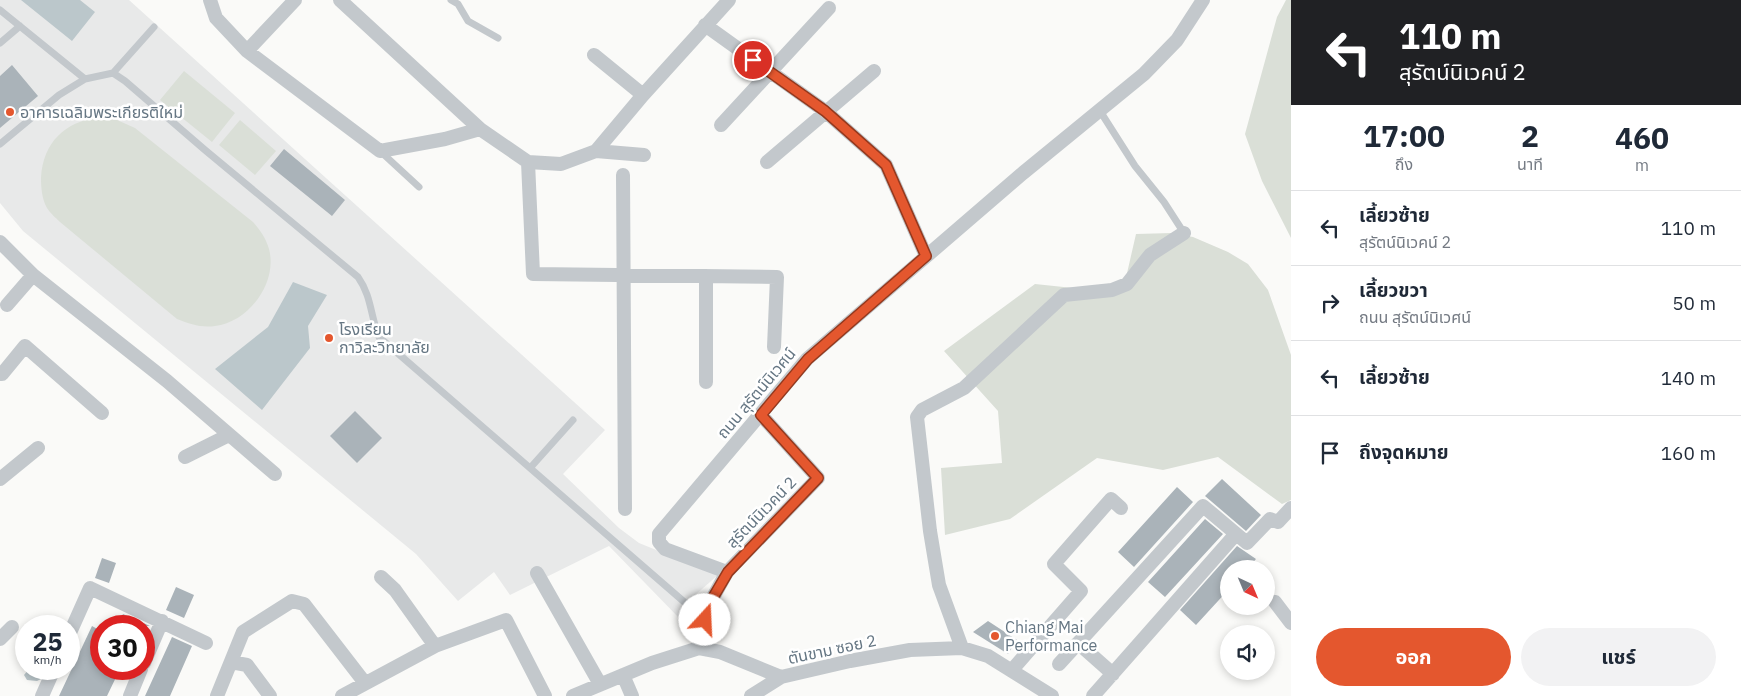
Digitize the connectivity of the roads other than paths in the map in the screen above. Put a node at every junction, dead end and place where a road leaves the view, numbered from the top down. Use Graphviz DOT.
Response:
graph roads {
  1 [pos="210,0"];
  2 [pos="295,0"];
  3 [pos="340,0"];
  4 [pos="451,0"];
  5 [pos="729,0"];
  6 [pos="1203,0"];
  7 [pos="829,8"];
  8 [pos="0,10"];
  9 [pos="705,25"];
  10 [pos="20,26"];
  11 [pos="154,27"];
  12 [pos="498,38"];
  13 [pos="0,43"];
  14 [pos="248,51"];
  15 [pos="594,55"];
  16 [pos="874,71"];
  17 [pos="769,72"];
  18 [pos="113,73"];
  19 [pos="85,78"];
  20 [pos="643,95"];
  21 [pos="825,111"];
  22 [pos="1100,111"];
  23 [pos="721,125"];
  24 [pos="480,129"];
  25 [pos="0,144"];
  26 [pos="380,151"];
  27 [pos="596,151"];
  28 [pos="644,155"];
  29 [pos="528,162"];
  30 [pos="767,162"];
  31 [pos="623,175"];
  32 [pos="419,187"];
  33 [pos="1184,233"];
  34 [pos="0,242"];
  35 [pos="926,256"];
  36 [pos="623,274"];
  37 [pos="33,275"];
  38 [pos="706,276"];
  39 [pos="6,305"];
  40 [pos="774,346"];
  41 [pos="0,374"];
  42 [pos="706,382"];
  43 [pos="102,413"];
  44 [pos="761,415"];
  45 [pos="573,420"];
  46 [pos="229,435"];
  47 [pos="38,448"];
  48 [pos="185,457"];
  49 [pos="531,467"];
  50 [pos="275,474"];
  51 [pos="0,479"];
  52 [pos="1121,508"];
  53 [pos="1291,508"];
  54 [pos="625,509"];
  55 [pos="1235,534"];
  56 [pos="728,572"];
  57 [pos="537,573"];
  58 [pos="381,577"];
  59 [pos="1275,602"];
  60 [pos="78,615"];
  61 [pos="705,620"];
  62 [pos="162,621"];
  63 [pos="1291,623"];
  64 [pos="12,627"];
  65 [pos="155,637"];
  66 [pos="0,639"];
  67 [pos="206,643"];
  68 [pos="1078,643"];
  69 [pos="435,646"];
  70 [pos="699,648"];
  71 [pos="962,648"];
  72 [pos="231,662"];
  73 [pos="1059,664"];
  74 [pos="1012,670"];
  75 [pos="1112,674"];
  76 [pos="622,675"];
  77 [pos="781,677"];
  78 [pos="49,680"];
  79 [pos="137,680"];
  80 [pos="365,682"];
  81 [pos="600,684"];
  82 [pos="42,696"];
  83 [pos="130,696"];
  84 [pos="217,696"];
  85 [pos="270,696"];
  86 [pos="342,696"];
  87 [pos="545,696"];
  88 [pos="573,696"];
  89 [pos="632,696"];
  90 [pos="751,696"];
  91 [pos="1052,696"];
  92 [pos="1093,696"];
  1 -- 14 [label="street"];
  2 -- 14 [label="street"];
  3 -- 24 [label="street"];
  4 -- 12 [label="lane"];
  5 -- 9 [label="street"];
  6 -- 22 [label="street, ถนน สุรัตน์นิเวศน์"];
  7 -- 17 [label="street"];
  8 -- 10 [label="lane"];
  9 -- 17 [label="street"];
  9 -- 20 [label="street"];
  10 -- 13 [label="lane"];
  10 -- 19 [label="lane"];
  11 -- 18 [label="lane"];
  14 -- 26 [label="street"];
  15 -- 20 [label="street"];
  16 -- 21 [label="street"];
  17 -- 21 [label="street"];
  17 -- 23 [label="street"];
  18 -- 19 [label="lane"];
  18 -- 49 [label="lane"];
  19 -- 25 [label="lane"];
  20 -- 27 [label="street"];
  21 -- 30 [label="street"];
  21 -- 35 [label="street"];
  22 -- 33 [label="lane"];
  22 -- 35 [label="street, ถนน สุรัตน์นิเวศน์"];
  24 -- 26 [label="street"];
  24 -- 29 [label="street"];
  26 -- 32 [label="lane"];
  27 -- 28 [label="street"];
  27 -- 29 [label="street"];
  29 -- 36 [label="street"];
  31 -- 36 [label="street"];
  33 -- 71 [label="street"];
  34 -- 37 [label="street"];
  35 -- 44 [label="street, ถนน สุรัตน์นิเวศน์"];
  36 -- 38 [label="street"];
  36 -- 54 [label="street"];
  37 -- 39 [label="street"];
  37 -- 46 [label="street"];
  38 -- 40 [label="street"];
  38 -- 42 [label="street"];
  41 -- 43 [label="street"];
  44 -- 56 [label="street, สุรัตน์นิเวคน์ 2"];
  44 -- 56 [label="street, ถนน สุรัตน์นิเวศน์"];
  45 -- 49 [label="lane"];
  46 -- 48 [label="street"];
  46 -- 50 [label="street"];
  47 -- 51 [label="street"];
  49 -- 61 [label="lane"];
  52 -- 74 [label="street"];
  53 -- 55 [label="street"];
  55 -- 68 [label="street"];
  55 -- 75 [label="street"];
  56 -- 61 [label="street, สุรัตน์นิเวคน์ 2"];
  57 -- 81 [label="street"];
  58 -- 69 [label="street"];
  59 -- 63 [label="street"];
  60 -- 62 [label="street"];
  61 -- 70 [label="street, สุรัตน์นิเวคน์ 2"];
  62 -- 65 [label="street"];
  62 -- 67 [label="street"];
  64 -- 66 [label="street"];
  68 -- 73 [label="street"];
  68 -- 75 [label="street"];
  69 -- 80 [label="street"];
  69 -- 87 [label="street"];
  70 -- 76 [label="street"];
  70 -- 77 [label="street, ตันขาม ซอย 2"];
  71 -- 74 [label="street, ตันขาม ซอย 2"];
  71 -- 77 [label="street, ตันขาม ซอย 2"];
  72 -- 80 [label="street"];
  72 -- 84 [label="street"];
  72 -- 85 [label="street"];
  74 -- 91 [label="street, ตันขาม ซอย 2"];
  75 -- 92 [label="street"];
  76 -- 81 [label="street"];
  76 -- 89 [label="street"];
  77 -- 90 [label="street"];
  78 -- 82 [label="street"];
  79 -- 83 [label="street"];
  80 -- 86 [label="street"];
  81 -- 88 [label="street"];
}
